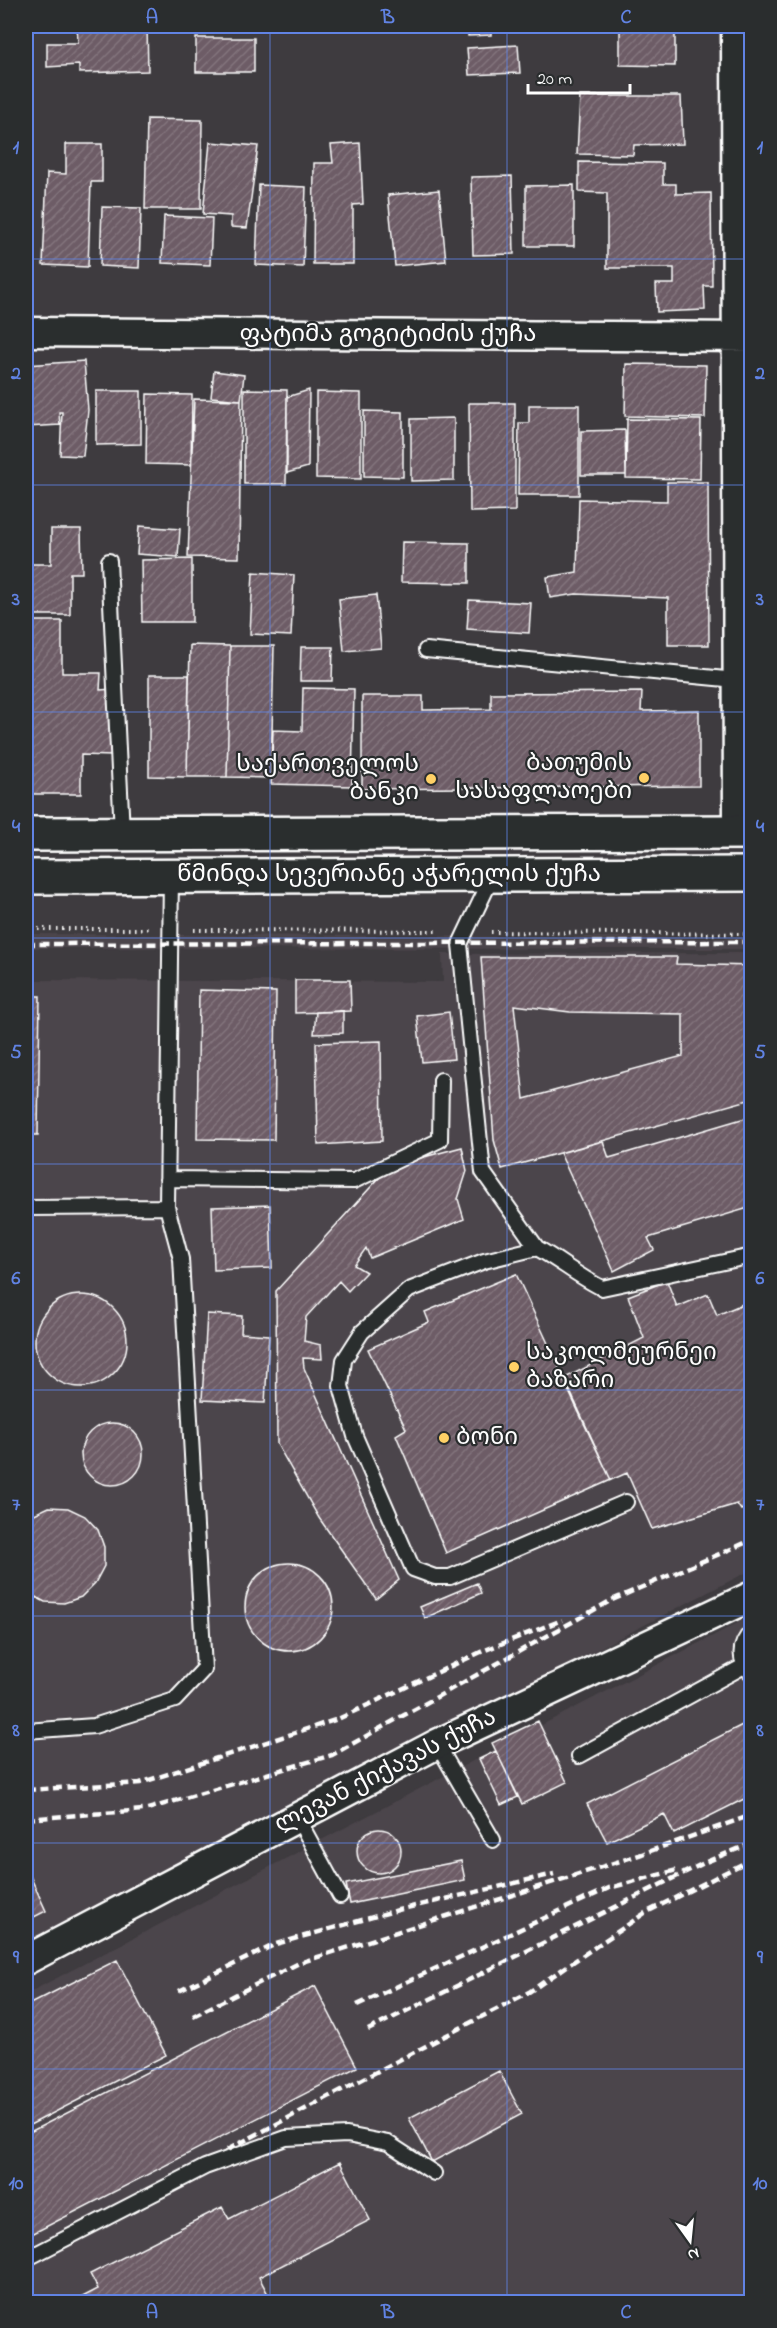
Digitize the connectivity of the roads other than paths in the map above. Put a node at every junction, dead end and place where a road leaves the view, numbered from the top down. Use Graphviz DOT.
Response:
graph roads {
  1 [pos="736,26"];
  2 [pos="26,332"];
  3 [pos="744,337"];
  4 [pos="109,561"];
  5 [pos="426,650"];
  6 [pos="736,680"];
  7 [pos="745,832"];
  8 [pos="122,833"];
  9 [pos="26,834"];
  10 [pos="752,874"];
  11 [pos="493,875"];
  12 [pos="171,876"];
  13 [pos="26,877"];
  14 [pos="441,1080"];
  15 [pos="167,1179"];
  16 [pos="167,1207"];
  17 [pos="26,1208"];
  18 [pos="537,1248"];
  19 [pos="752,1256"];
  20 [pos="626,1502"];
  21 [pos="752,1596"];
  22 [pos="752,1632"];
  23 [pos="748,1670"];
  24 [pos="26,1731"];
  25 [pos="437,1744"];
  26 [pos="579,1756"];
  27 [pos="297,1817"];
  28 [pos="493,1840"];
  29 [pos="340,1896"];
  30 [pos="26,1960"];
  31 [pos="434,2173"];
  32 [pos="26,2259"];
  1 -- 3 [label="street"];
  2 -- 3 [label="street, ფატიმა გოგიტიძის ქუჩა"];
  3 -- 6 [label="street"];
  4 -- 8 [label="lane"];
  5 -- 6 [label="lane"];
  6 -- 7 [label="street"];
  7 -- 8 [label="main road, წმინდა სევერიანე აჭარელის ქუჩა"];
  8 -- 9 [label="main road, წმინდა სევერიანე აჭარელის ქუჩა"];
  10 -- 11 [label="main road, წმინდა სევერიანე აჭარელის ქუჩა"];
  11 -- 12 [label="main road, წმინდა სევერიანე აჭარელის ქუჩა"];
  11 -- 18 [label="lane"];
  12 -- 13 [label="main road, წმინდა სევერიანე აჭარელის ქუჩა"];
  12 -- 15 [label="lane"];
  14 -- 15 [label="lane"];
  15 -- 16 [label="lane"];
  16 -- 17 [label="lane"];
  16 -- 24 [label="lane"];
  18 -- 19 [label="lane"];
  18 -- 20 [label="lane"];
  21 -- 25 [label="street, ლევან ქიქავას ქუჩა"];
  22 -- 23 [label="lane"];
  23 -- 26 [label="lane"];
  25 -- 27 [label="street, ლევან ქიქავას ქუჩა"];
  25 -- 28 [label="lane"];
  27 -- 29 [label="lane"];
  27 -- 30 [label="street, ლევან ქიქავას ქუჩა"];
  31 -- 32 [label="lane"];
}
